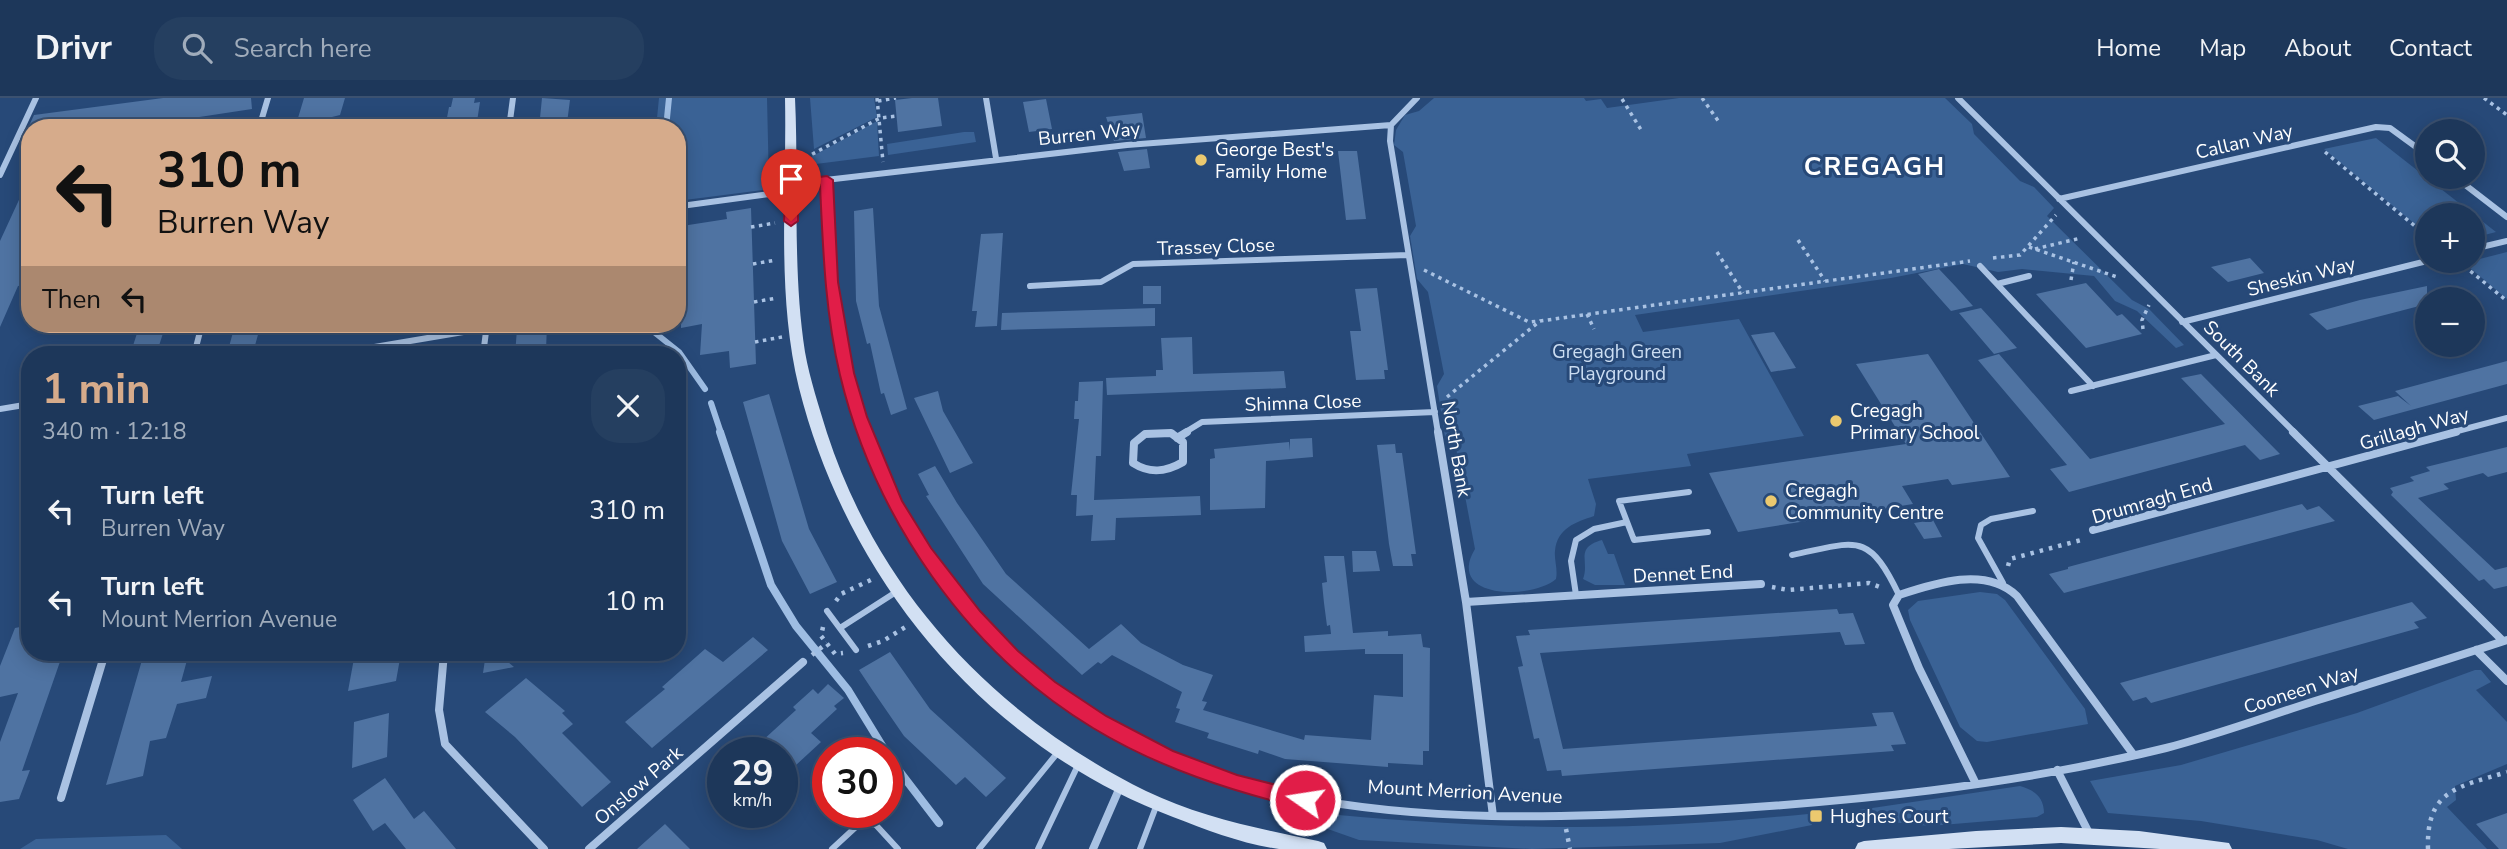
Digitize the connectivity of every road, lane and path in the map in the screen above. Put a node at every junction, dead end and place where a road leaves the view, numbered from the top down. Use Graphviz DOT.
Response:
graph roads {
  1 [pos="36,98"];
  2 [pos="268,98"];
  3 [pos="513,98"];
  4 [pos="790,98"];
  5 [pos="896,98"];
  6 [pos="986,98"];
  7 [pos="1417,98"];
  8 [pos="1702,98"];
  9 [pos="1958,98"];
  10 [pos="2484,98"];
  11 [pos="877,99"];
  12 [pos="1622,99"];
  13 [pos="2507,115"];
  14 [pos="897,116"];
  15 [pos="880,118"];
  16 [pos="26,119"];
  17 [pos="262,119"];
  18 [pos="510,119"];
  19 [pos="1719,122"];
  20 [pos="1391,125"];
  21 [pos="21,130"];
  22 [pos="1643,133"];
  23 [pos="2312,141"];
  24 [pos="2415,145"];
  25 [pos="996,158"];
  26 [pos="792,165"];
  27 [pos="884,173"];
  28 [pos="0,175"];
  29 [pos="827,180"];
  30 [pos="791,188"];
  31 [pos="2471,189"];
  32 [pos="2062,202"];
  33 [pos="686,206"];
  34 [pos="2507,217"];
  35 [pos="2415,226"];
  36 [pos="2095,235"];
  37 [pos="1798,240"];
  38 [pos="2507,241"];
  39 [pos="2485,246"];
  40 [pos="2031,248"];
  41 [pos="1717,252"];
  42 [pos="1408,255"];
  43 [pos="1987,259"];
  44 [pos="2074,262"];
  45 [pos="1978,263"];
  46 [pos="2415,264"];
  47 [pos="1410,265"];
  48 [pos="2473,273"];
  49 [pos="2029,276"];
  50 [pos="2071,280"];
  51 [pos="1825,281"];
  52 [pos="1997,284"];
  53 [pos="1030,286"];
  54 [pos="2147,287"];
  55 [pos="1743,293"];
  56 [pos="2160,299"];
  57 [pos="2507,301"];
  58 [pos="1587,314"];
  59 [pos="1540,321"];
  60 [pos="2182,322"];
  61 [pos="1594,329"];
  62 [pos="2143,329"];
  63 [pos="448,333"];
  64 [pos="797,335"];
  65 [pos="755,342"];
  66 [pos="377,346"];
  67 [pos="2216,355"];
  68 [pos="2093,386"];
  69 [pos="2071,391"];
  70 [pos="21,406"];
  71 [pos="0,409"];
  72 [pos="1436,412"];
  73 [pos="2507,418"];
  74 [pos="1177,438"];
  75 [pos="2329,468"];
  76 [pos="1689,492"];
  77 [pos="2033,511"];
  78 [pos="1627,522"];
  79 [pos="2094,530"];
  80 [pos="1708,532"];
  81 [pos="1792,555"];
  82 [pos="2003,583"];
  83 [pos="1761,584"];
  84 [pos="896,592"];
  85 [pos="1576,595"];
  86 [pos="1899,595"];
  87 [pos="1466,602"];
  88 [pos="827,611"];
  89 [pos="839,628"];
  90 [pos="2505,640"];
  91 [pos="825,645"];
  92 [pos="856,650"];
  93 [pos="2476,650"];
  94 [pos="811,655"];
  95 [pos="103,661"];
  96 [pos="443,661"];
  97 [pos="803,662"];
  98 [pos="2507,681"];
  99 [pos="1059,751"];
  100 [pos="2133,754"];
  101 [pos="1079,764"];
  102 [pos="2057,770"];
  103 [pos="2507,772"];
  104 [pos="1976,784"];
  105 [pos="1120,787"];
  106 [pos="61,799"];
  107 [pos="1157,804"];
  108 [pos="1493,816"];
  109 [pos="1564,817"];
  110 [pos="2090,835"];
  111 [pos="544,849"];
  112 [pos="589,849"];
  113 [pos="832,849"];
  114 [pos="898,849"];
  115 [pos="979,849"];
  116 [pos="1038,849"];
  117 [pos="1093,849"];
  118 [pos="1140,849"];
  119 [pos="1318,849"];
  120 [pos="1570,849"];
  121 [pos="1864,849"];
  122 [pos="2223,849"];
  123 [pos="2428,849"];
  1 -- 16 [label="street"];
  2 -- 17 [label="street"];
  3 -- 18 [label="street"];
  4 -- 26 [label="street"];
  5 -- 11 [label="path"];
  6 -- 25 [label="street"];
  7 -- 20 [label="street"];
  8 -- 19 [label="path"];
  9 -- 32 [label="street, South Bank"];
  10 -- 13 [label="path"];
  11 -- 15 [label="path"];
  12 -- 22 [label="path"];
  14 -- 15 [label="path"];
  15 -- 26 [label="path"];
  15 -- 27 [label="path"];
  20 -- 25 [label="street, Burren Way"];
  20 -- 42 [label="street, North Bank"];
  21 -- 28 [label="street"];
  23 -- 24 [label="street, Callan Way"];
  23 -- 32 [label="street, Callan Way"];
  23 -- 35 [label="path"];
  25 -- 27 [label="street, Burren Way"];
  26 -- 30 [label="street"];
  27 -- 29 [label="street, Burren Way"];
  29 -- 30 [label="street, Burren Way"];
  29 -- 108 [label="street, Mount Merrion Avenue"];
  30 -- 33 [label="street"];
  30 -- 64 [label="street"];
  31 -- 34 [label="street"];
  32 -- 36 [label="street, South Bank"];
  32 -- 40 [label="path"];
  36 -- 40 [label="path"];
  36 -- 54 [label="street, South Bank"];
  37 -- 51 [label="path"];
  38 -- 39 [label="street"];
  40 -- 43 [label="path"];
  40 -- 44 [label="path"];
  41 -- 55 [label="path"];
  42 -- 47 [label="street, North Bank"];
  42 -- 53 [label="street, Trassey Close"];
  44 -- 50 [label="path"];
  44 -- 54 [label="path"];
  45 -- 51 [label="path"];
  45 -- 52 [label="street"];
  46 -- 60 [label="street, Sheskin Way"];
  47 -- 59 [label="path"];
  47 -- 72 [label="street, North Bank"];
  48 -- 57 [label="path"];
  49 -- 52 [label="street"];
  51 -- 55 [label="path"];
  52 -- 68 [label="street"];
  54 -- 56 [label="street, South Bank"];
  55 -- 58 [label="path"];
  56 -- 60 [label="street, South Bank"];
  56 -- 62 [label="path"];
  58 -- 59 [label="path"];
  58 -- 61 [label="path"];
  59 -- 72 [label="path"];
  60 -- 67 [label="street, South Bank"];
  63 -- 66 [label="street"];
  64 -- 65 [label="path"];
  64 -- 84 [label="street"];
  67 -- 68 [label="street"];
  67 -- 75 [label="street, South Bank"];
  68 -- 69 [label="street"];
  70 -- 71 [label="street"];
  72 -- 74 [label="street, Shimna Close"];
  72 -- 87 [label="street, North Bank"];
  73 -- 75 [label="street, Grillagh Way"];
  74 -- 74 [label="street"];
  75 -- 79 [label="street, Drumragh End"];
  75 -- 90 [label="street, South Bank"];
  76 -- 78 [label="lane"];
  77 -- 82 [label="lane"];
  78 -- 80 [label="lane"];
  78 -- 85 [label="lane"];
  79 -- 82 [label="path, Drumragh End"];
  81 -- 86 [label="lane"];
  82 -- 86 [label="street"];
  82 -- 100 [label="street"];
  83 -- 85 [label="street, Dennet End"];
  83 -- 86 [label="path, Dennet End"];
  84 -- 89 [label="lane"];
  84 -- 99 [label="street"];
  85 -- 87 [label="street, Dennet End"];
  86 -- 104 [label="street"];
  87 -- 108 [label="street, North Bank"];
  88 -- 89 [label="lane"];
  89 -- 92 [label="lane"];
  90 -- 93 [label="street, Cooneen Way"];
  91 -- 94 [label="path"];
  93 -- 98 [label="street"];
  93 -- 100 [label="street, Cooneen Way"];
  95 -- 106 [label="street"];
  96 -- 111 [label="street"];
  97 -- 112 [label="street, Onslow Park"];
  99 -- 101 [label="street"];
  99 -- 115 [label="lane"];
  100 -- 102 [label="street, Cooneen Way"];
  101 -- 105 [label="street"];
  101 -- 116 [label="lane"];
  102 -- 104 [label="street, Mount Merrion Avenue"];
  102 -- 110 [label="street"];
  103 -- 123 [label="path"];
  104 -- 109 [label="street, Mount Merrion Avenue"];
  105 -- 107 [label="street"];
  105 -- 117 [label="street"];
  107 -- 118 [label="lane"];
  107 -- 119 [label="street"];
  108 -- 109 [label="street, Mount Merrion Avenue"];
  109 -- 120 [label="path"];
  110 -- 121 [label="street"];
  110 -- 122 [label="street"];
  113 -- 114 [label="lane"];
}
